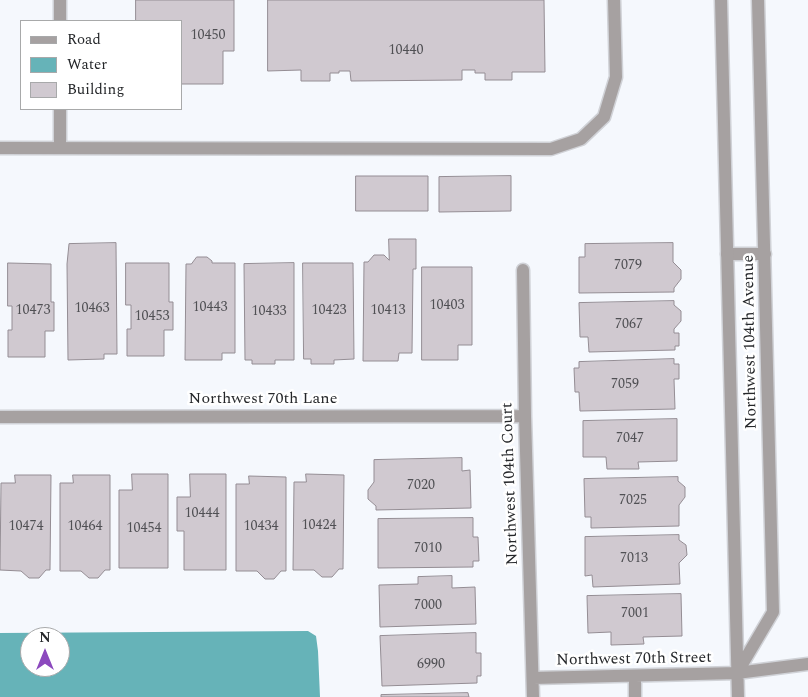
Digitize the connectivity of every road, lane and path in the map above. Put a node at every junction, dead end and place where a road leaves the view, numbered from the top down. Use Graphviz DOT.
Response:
graph roads {
  1 [pos="60,0"];
  2 [pos="614,0"];
  3 [pos="720,0"];
  4 [pos="758,0"];
  5 [pos="60,20"];
  6 [pos="60,110"];
  7 [pos="0,148"];
  8 [pos="60,148"];
  9 [pos="727,254"];
  10 [pos="765,254"];
  11 [pos="523,270"];
  12 [pos="0,416"];
  13 [pos="525,416"];
  14 [pos="808,664"];
  15 [pos="737,673"];
  16 [pos="635,676"];
  17 [pos="533,678"];
  18 [pos="533,697"];
  19 [pos="635,697"];
  20 [pos="738,697"];
  1 -- 5 [label="street"];
  2 -- 8 [label="street"];
  3 -- 9 [label="street, Northwest 104th Avenue"];
  4 -- 10 [label="street, Northwest 104th Avenue"];
  6 -- 8 [label="street"];
  7 -- 8 [label="street"];
  9 -- 10 [label="street"];
  9 -- 15 [label="street, Northwest 104th Avenue"];
  10 -- 15 [label="street, Northwest 104th Avenue"];
  11 -- 13 [label="street, Northwest 104th Court"];
  12 -- 13 [label="street, Northwest 70th Lane"];
  13 -- 17 [label="street, Northwest 104th Court"];
  14 -- 15 [label="street, Northwest 70th Street"];
  15 -- 16 [label="street, Northwest 70th Street"];
  15 -- 20 [label="street, Northwest 104th Avenue"];
  16 -- 17 [label="street, Northwest 70th Street"];
  16 -- 19 [label="street"];
  17 -- 18 [label="street, Northwest 104th Court"];
}
